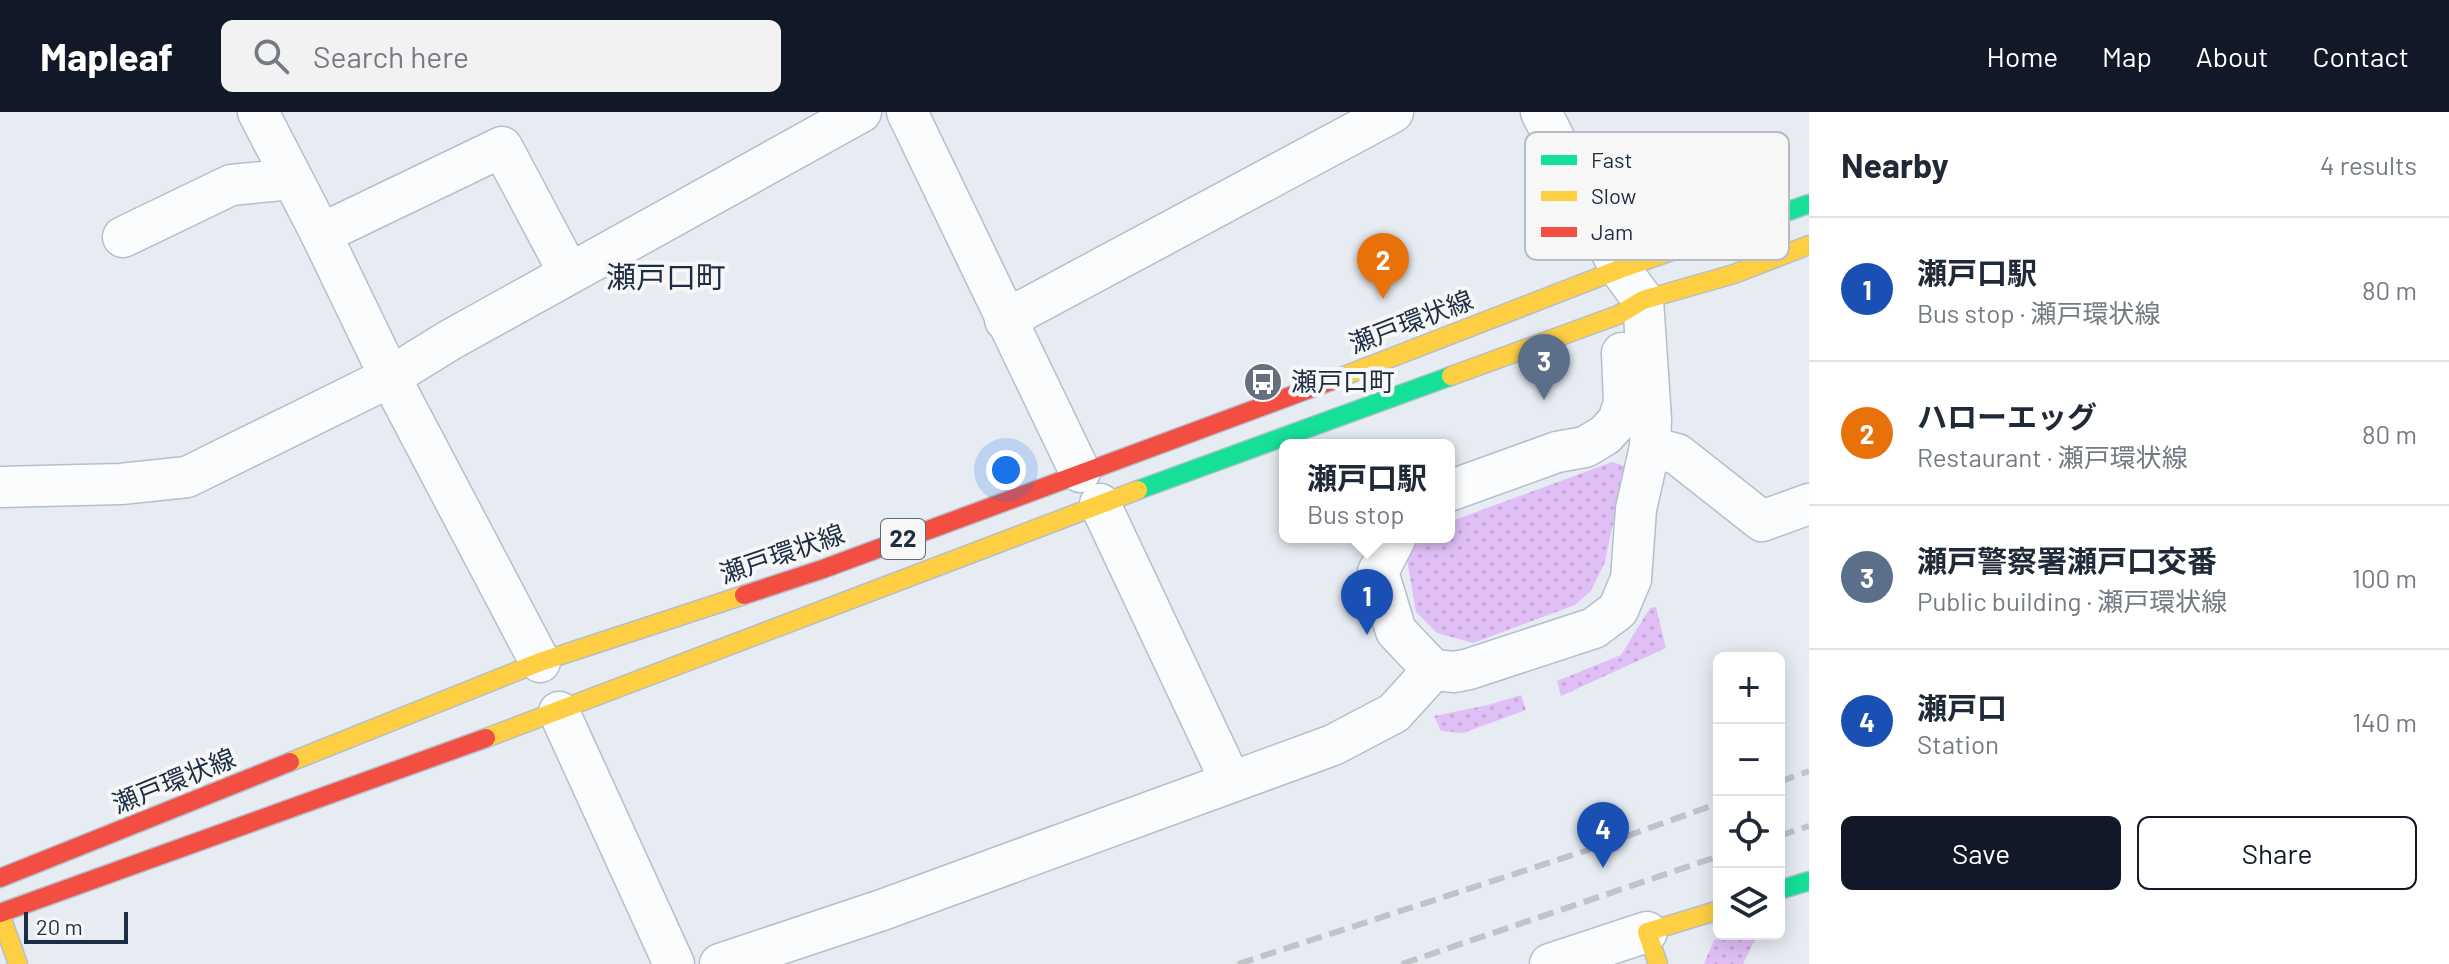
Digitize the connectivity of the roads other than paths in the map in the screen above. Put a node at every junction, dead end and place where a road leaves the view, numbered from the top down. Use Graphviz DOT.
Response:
graph roads {
  1 [pos="258,112"];
  2 [pos="861,112"];
  3 [pos="907,112"];
  4 [pos="1393,112"];
  5 [pos="1541,112"];
  6 [pos="1551,132"];
  7 [pos="292,179"];
  8 [pos="1809,204"];
  9 [pos="1789,214"];
  10 [pos="321,234"];
  11 [pos="123,237"];
  12 [pos="1809,245"];
  13 [pos="1789,253"];
  14 [pos="1612,260"];
  15 [pos="1696,260"];
  16 [pos="1770,260"];
  17 [pos="569,273"];
  18 [pos="1628,294"];
  19 [pos="1005,320"];
  20 [pos="390,377"];
  21 [pos="1650,447"];
  22 [pos="0,487"];
  23 [pos="1090,488"];
  24 [pos="1455,489"];
  25 [pos="1809,504"];
  26 [pos="1393,543"];
  27 [pos="540,662"];
  28 [pos="1433,670"];
  29 [pos="559,712"];
  30 [pos="1231,782"];
  31 [pos="0,878"];
  32 [pos="1809,881"];
  33 [pos="1785,888"];
  34 [pos="1713,913"];
  35 [pos="0,914"];
  36 [pos="1653,948"];
  37 [pos="18,964"];
  38 [pos="674,964"];
  39 [pos="720,964"];
  40 [pos="1550,964"];
  1 -- 7 [label="street"];
  2 -- 17 [label="street"];
  3 -- 19 [label="street"];
  4 -- 19 [label="street"];
  5 -- 6 [label="street"];
  7 -- 10 [label="street"];
  7 -- 11 [label="street"];
  8 -- 9 [label="main road, 瀬戸環状線 / 22"];
  10 -- 17 [label="street"];
  10 -- 20 [label="street"];
  12 -- 13 [label="main road, 瀬戸環状線 / 22"];
  14 -- 18 [label="street"];
  15 -- 18 [label="main road, 瀬戸環状線 / 22"];
  16 -- 18 [label="main road, 瀬戸環状線 / 22"];
  17 -- 20 [label="street"];
  18 -- 21 [label="street"];
  18 -- 23 [label="main road, 瀬戸環状線 / 22"];
  18 -- 23 [label="main road, 瀬戸環状線 / 22"];
  18 -- 24 [label="street"];
  19 -- 23 [label="street"];
  20 -- 22 [label="street"];
  20 -- 27 [label="street"];
  21 -- 25 [label="street"];
  21 -- 28 [label="street"];
  23 -- 27 [label="main road, 瀬戸環状線 / 22"];
  23 -- 29 [label="main road, 瀬戸環状線 / 22"];
  23 -- 30 [label="street"];
  26 -- 28 [label="street"];
  27 -- 31 [label="main road, 瀬戸環状線 / 22"];
  28 -- 30 [label="street"];
  29 -- 35 [label="main road, 瀬戸環状線 / 22"];
  29 -- 38 [label="street"];
  30 -- 39 [label="street"];
  32 -- 33 [label="main road"];
  34 -- 36 [label="main road"];
  35 -- 37 [label="main road"];
  36 -- 40 [label="street"];
}
